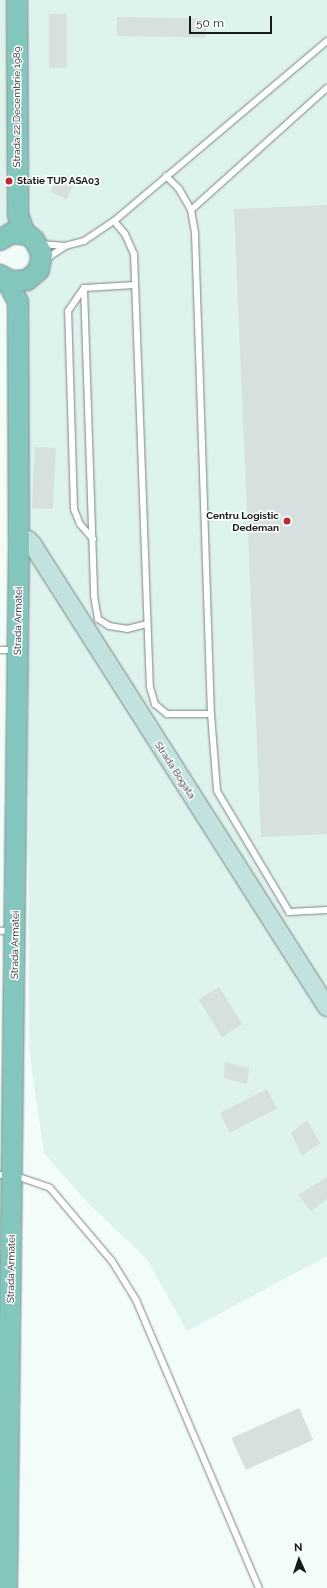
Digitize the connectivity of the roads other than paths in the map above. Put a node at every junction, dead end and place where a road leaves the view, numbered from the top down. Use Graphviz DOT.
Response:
graph roads {
  1 [pos="17,0"];
  2 [pos="327,41"];
  3 [pos="327,88"];
  4 [pos="166,176"];
  5 [pos="191,210"];
  6 [pos="114,221"];
  7 [pos="17,238"];
  8 [pos="64,246"];
  9 [pos="42,262"];
  10 [pos="3,277"];
  11 [pos="30,278"];
  12 [pos="135,285"];
  13 [pos="84,288"];
  14 [pos="18,302"];
  15 [pos="93,539"];
  16 [pos="19,540"];
  17 [pos="147,624"];
  18 [pos="9,650"];
  19 [pos="211,714"];
  20 [pos="327,910"];
  21 [pos="8,930"];
  22 [pos="327,1007"];
  23 [pos="6,1175"];
  24 [pos="7,1588"];
  25 [pos="259,1588"];
  1 -- 7 [label="main road, Strada 22 Decembrie 1989"];
  2 -- 4 [label="lane"];
  3 -- 5 [label="lane"];
  4 -- 5 [label="lane"];
  4 -- 6 [label="lane"];
  5 -- 19 [label="lane"];
  6 -- 8 [label="lane"];
  6 -- 12 [label="lane"];
  7 -- 8 [label="lane"];
  7 -- 9 [label="main road"];
  8 -- 9 [label="lane"];
  9 -- 11 [label="main road, Strada Armatei"];
  10 -- 11 [label="main road"];
  10 -- 14 [label="main road, Strada Armatei"];
  11 -- 14 [label="main road, Strada Armatei"];
  12 -- 13 [label="lane"];
  12 -- 17 [label="lane"];
  13 -- 15 [label="lane"];
  13 -- 15 [label="lane"];
  14 -- 16 [label="main road, Strada Armatei"];
  15 -- 17 [label="lane"];
  16 -- 18 [label="main road, Strada Armatei"];
  16 -- 22 [label="main road, Strada Bogata"];
  17 -- 19 [label="lane"];
  18 -- 21 [label="main road, Strada Armatei"];
  19 -- 20 [label="lane"];
  21 -- 23 [label="main road, Strada Armatei"];
  23 -- 24 [label="main road, Strada Armatei"];
  23 -- 25 [label="lane"];
}
